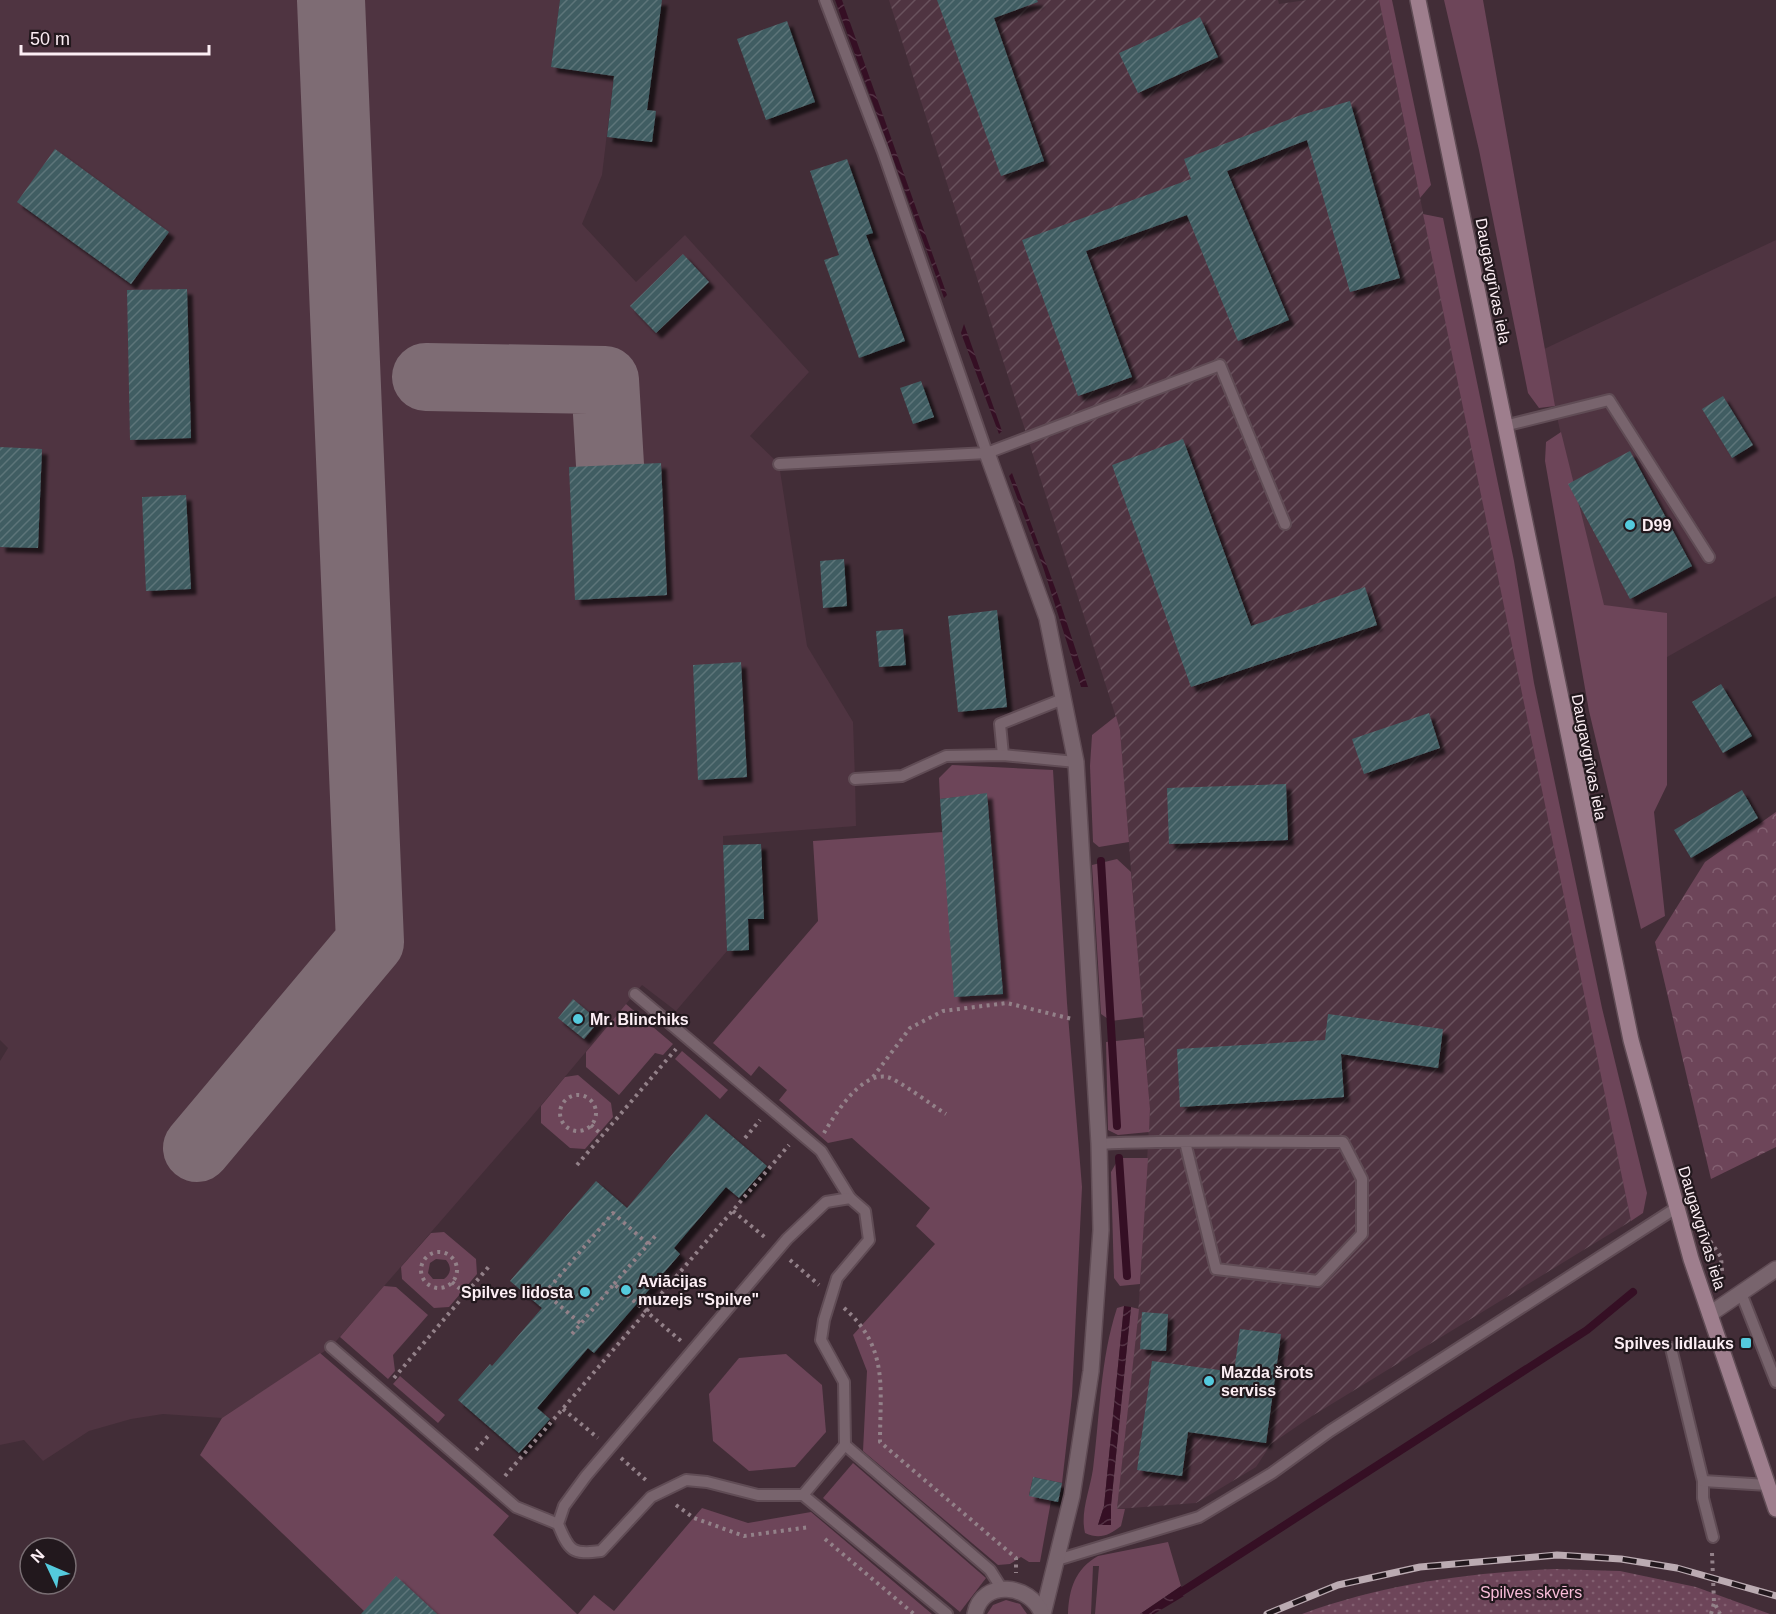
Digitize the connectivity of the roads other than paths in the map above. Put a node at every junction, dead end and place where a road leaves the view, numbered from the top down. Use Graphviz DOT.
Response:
graph roads {
  1 [pos="825,0"];
  2 [pos="1418,0"];
  3 [pos="1504,426"];
  4 [pos="987,453"];
  5 [pos="779,464"];
  6 [pos="1285,524"];
  7 [pos="1708,557"];
  8 [pos="1063,699"];
  9 [pos="1003,755"];
  10 [pos="1076,762"];
  11 [pos="855,779"];
  12 [pos="635,994"];
  13 [pos="1185,1142"];
  14 [pos="1099,1144"];
  15 [pos="850,1198"];
  16 [pos="1676,1208"];
  17 [pos="1776,1269"];
  18 [pos="1741,1293"];
  19 [pos="1710,1314"];
  20 [pos="331,1347"];
  21 [pos="1671,1348"];
  22 [pos="1776,1382"];
  23 [pos="845,1445"];
  24 [pos="1703,1481"];
  25 [pos="1767,1485"];
  26 [pos="803,1495"];
  27 [pos="1776,1509"];
  28 [pos="558,1524"];
  29 [pos="1713,1537"];
  30 [pos="1057,1560"];
  31 [pos="1008,1589"];
  32 [pos="947,1614"];
  33 [pos="975,1614"];
  34 [pos="1042,1614"];
  1 -- 4 [label="lane"];
  2 -- 3 [label="main road, Daugavgrīvas iela"];
  3 -- 7 [label="lane"];
  3 -- 16 [label="main road, Daugavgrīvas iela"];
  4 -- 5 [label="lane"];
  4 -- 6 [label="lane"];
  4 -- 8 [label="street"];
  8 -- 9 [label="lane"];
  8 -- 10 [label="street"];
  9 -- 10 [label="lane"];
  9 -- 11 [label="lane"];
  10 -- 14 [label="street"];
  12 -- 15 [label="lane"];
  13 -- 13 [label="lane"];
  13 -- 14 [label="lane"];
  14 -- 30 [label="street"];
  15 -- 23 [label="lane"];
  15 -- 28 [label="lane"];
  16 -- 19 [label="main road, Daugavgrīvas iela"];
  16 -- 30 [label="lane"];
  17 -- 18 [label="street"];
  18 -- 19 [label="street"];
  18 -- 22 [label="lane"];
  19 -- 25 [label="main road, Daugavgrīvas iela"];
  20 -- 28 [label="lane"];
  21 -- 24 [label="lane"];
  23 -- 26 [label="lane"];
  23 -- 31 [label="lane"];
  24 -- 25 [label="lane"];
  24 -- 29 [label="lane"];
  25 -- 27 [label="main road, Daugavgrīvas iela"];
  26 -- 28 [label="lane"];
  26 -- 32 [label="lane"];
  30 -- 34 [label="street"];
  31 -- 33 [label="street"];
  31 -- 34 [label="street"];
}
